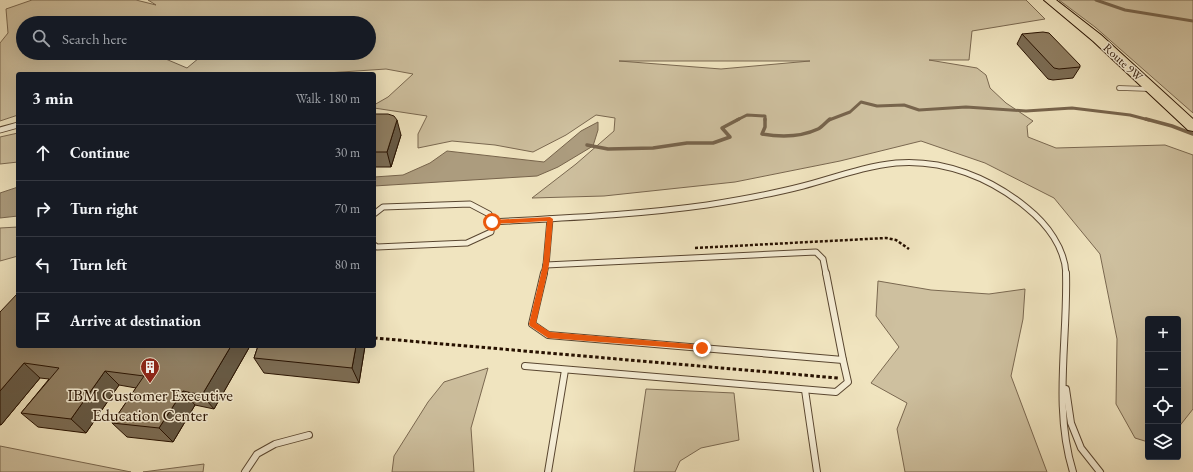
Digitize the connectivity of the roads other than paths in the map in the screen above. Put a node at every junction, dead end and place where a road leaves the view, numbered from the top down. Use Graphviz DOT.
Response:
graph roads {
  1 [pos="1049,0"];
  2 [pos="1119,88"];
  3 [pos="1152,89"];
  4 [pos="16,125"];
  5 [pos="1193,127"];
  6 [pos="0,130"];
  7 [pos="376,213"];
  8 [pos="550,219"];
  9 [pos="492,222"];
  10 [pos="376,246"];
  11 [pos="546,265"];
  12 [pos="843,360"];
  13 [pos="525,366"];
  14 [pos="565,370"];
  15 [pos="1063,374"];
  16 [pos="805,390"];
  17 [pos="309,435"];
  18 [pos="244,472"];
  19 [pos="548,472"];
  20 [pos="817,472"];
  21 [pos="1073,472"];
  22 [pos="1100,472"];
  1 -- 3 [label="main road, Route 9W"];
  2 -- 3 [label="lane"];
  3 -- 5 [label="main road, Route 9W"];
  4 -- 6 [label="lane"];
  7 -- 9 [label="lane"];
  8 -- 9 [label="lane"];
  8 -- 11 [label="lane"];
  8 -- 15 [label="lane"];
  9 -- 10 [label="lane"];
  11 -- 12 [label="lane"];
  11 -- 12 [label="lane"];
  12 -- 16 [label="lane"];
  13 -- 14 [label="lane"];
  14 -- 16 [label="lane"];
  14 -- 19 [label="lane"];
  15 -- 21 [label="lane"];
  15 -- 22 [label="lane"];
  16 -- 20 [label="lane"];
  17 -- 18 [label="lane"];
}
